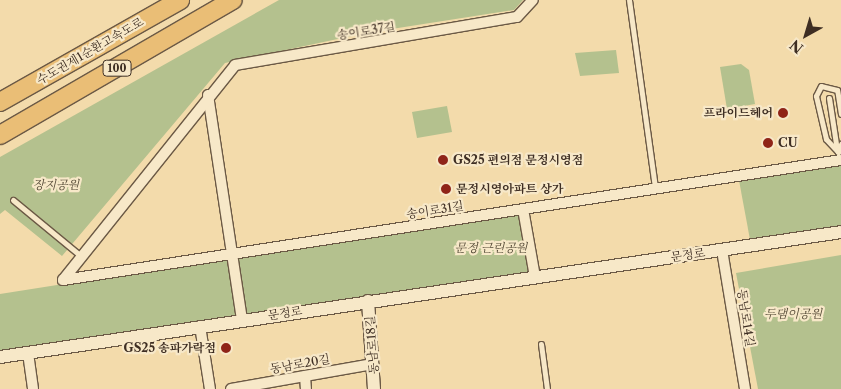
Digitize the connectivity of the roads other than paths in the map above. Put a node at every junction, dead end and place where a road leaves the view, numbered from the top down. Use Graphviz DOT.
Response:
graph roads {
  1 [pos="180,0"];
  2 [pos="233,0"];
  3 [pos="532,0"];
  4 [pos="629,0"];
  5 [pos="208,95"];
  6 [pos="829,98"];
  7 [pos="0,102"];
  8 [pos="841,114"];
  9 [pos="0,135"];
  10 [pos="841,144"];
  11 [pos="839,158"];
  12 [pos="655,188"];
  13 [pos="13,200"];
  14 [pos="522,209"];
  15 [pos="841,232"];
  16 [pos="722,250"];
  17 [pos="233,254"];
  18 [pos="81,256"];
  19 [pos="535,278"];
  20 [pos="63,280"];
  21 [pos="368,301"];
  22 [pos="242,320"];
  23 [pos="200,326"];
  24 [pos="541,344"];
  25 [pos="28,353"];
  26 [pos="0,357"];
  27 [pos="373,364"];
  28 [pos="305,376"];
  29 [pos="33,389"];
  30 [pos="210,389"];
  31 [pos="231,389"];
  32 [pos="306,389"];
  33 [pos="374,389"];
  34 [pos="547,389"];
  35 [pos="745,389"];
  1 -- 7 [label="highway, 수도권제1순환고속도로 / 100"];
  2 -- 9 [label="highway, 100"];
  3 -- 5 [label="street, 송이로37길"];
  4 -- 12 [label="lane"];
  5 -- 17 [label="street"];
  5 -- 18 [label="street, 송이로37길"];
  6 -- 11 [label="lane"];
  8 -- 11 [label="lane"];
  10 -- 11 [label="lane"];
  11 -- 12 [label="street, 송이로31길"];
  12 -- 14 [label="street, 송이로31길"];
  13 -- 18 [label="lane"];
  14 -- 17 [label="street, 송이로31길"];
  14 -- 19 [label="street"];
  15 -- 16 [label="street, 문정로"];
  16 -- 19 [label="street, 문정로"];
  16 -- 35 [label="street, 동남로14길"];
  17 -- 20 [label="street, 송이로31길"];
  17 -- 22 [label="street"];
  18 -- 20 [label="street, 송이로37길"];
  19 -- 21 [label="street, 문정로"];
  21 -- 22 [label="street, 문정로"];
  21 -- 27 [label="street, 동남로18길"];
  22 -- 23 [label="street, 문정로"];
  23 -- 25 [label="street, 문정로"];
  23 -- 30 [label="street"];
  24 -- 34 [label="lane"];
  25 -- 26 [label="street, 문정로"];
  25 -- 29 [label="street"];
  27 -- 28 [label="street, 동남로20길"];
  27 -- 33 [label="street, 동남로18길"];
  28 -- 31 [label="street, 동남로20길"];
  28 -- 32 [label="street"];
}
